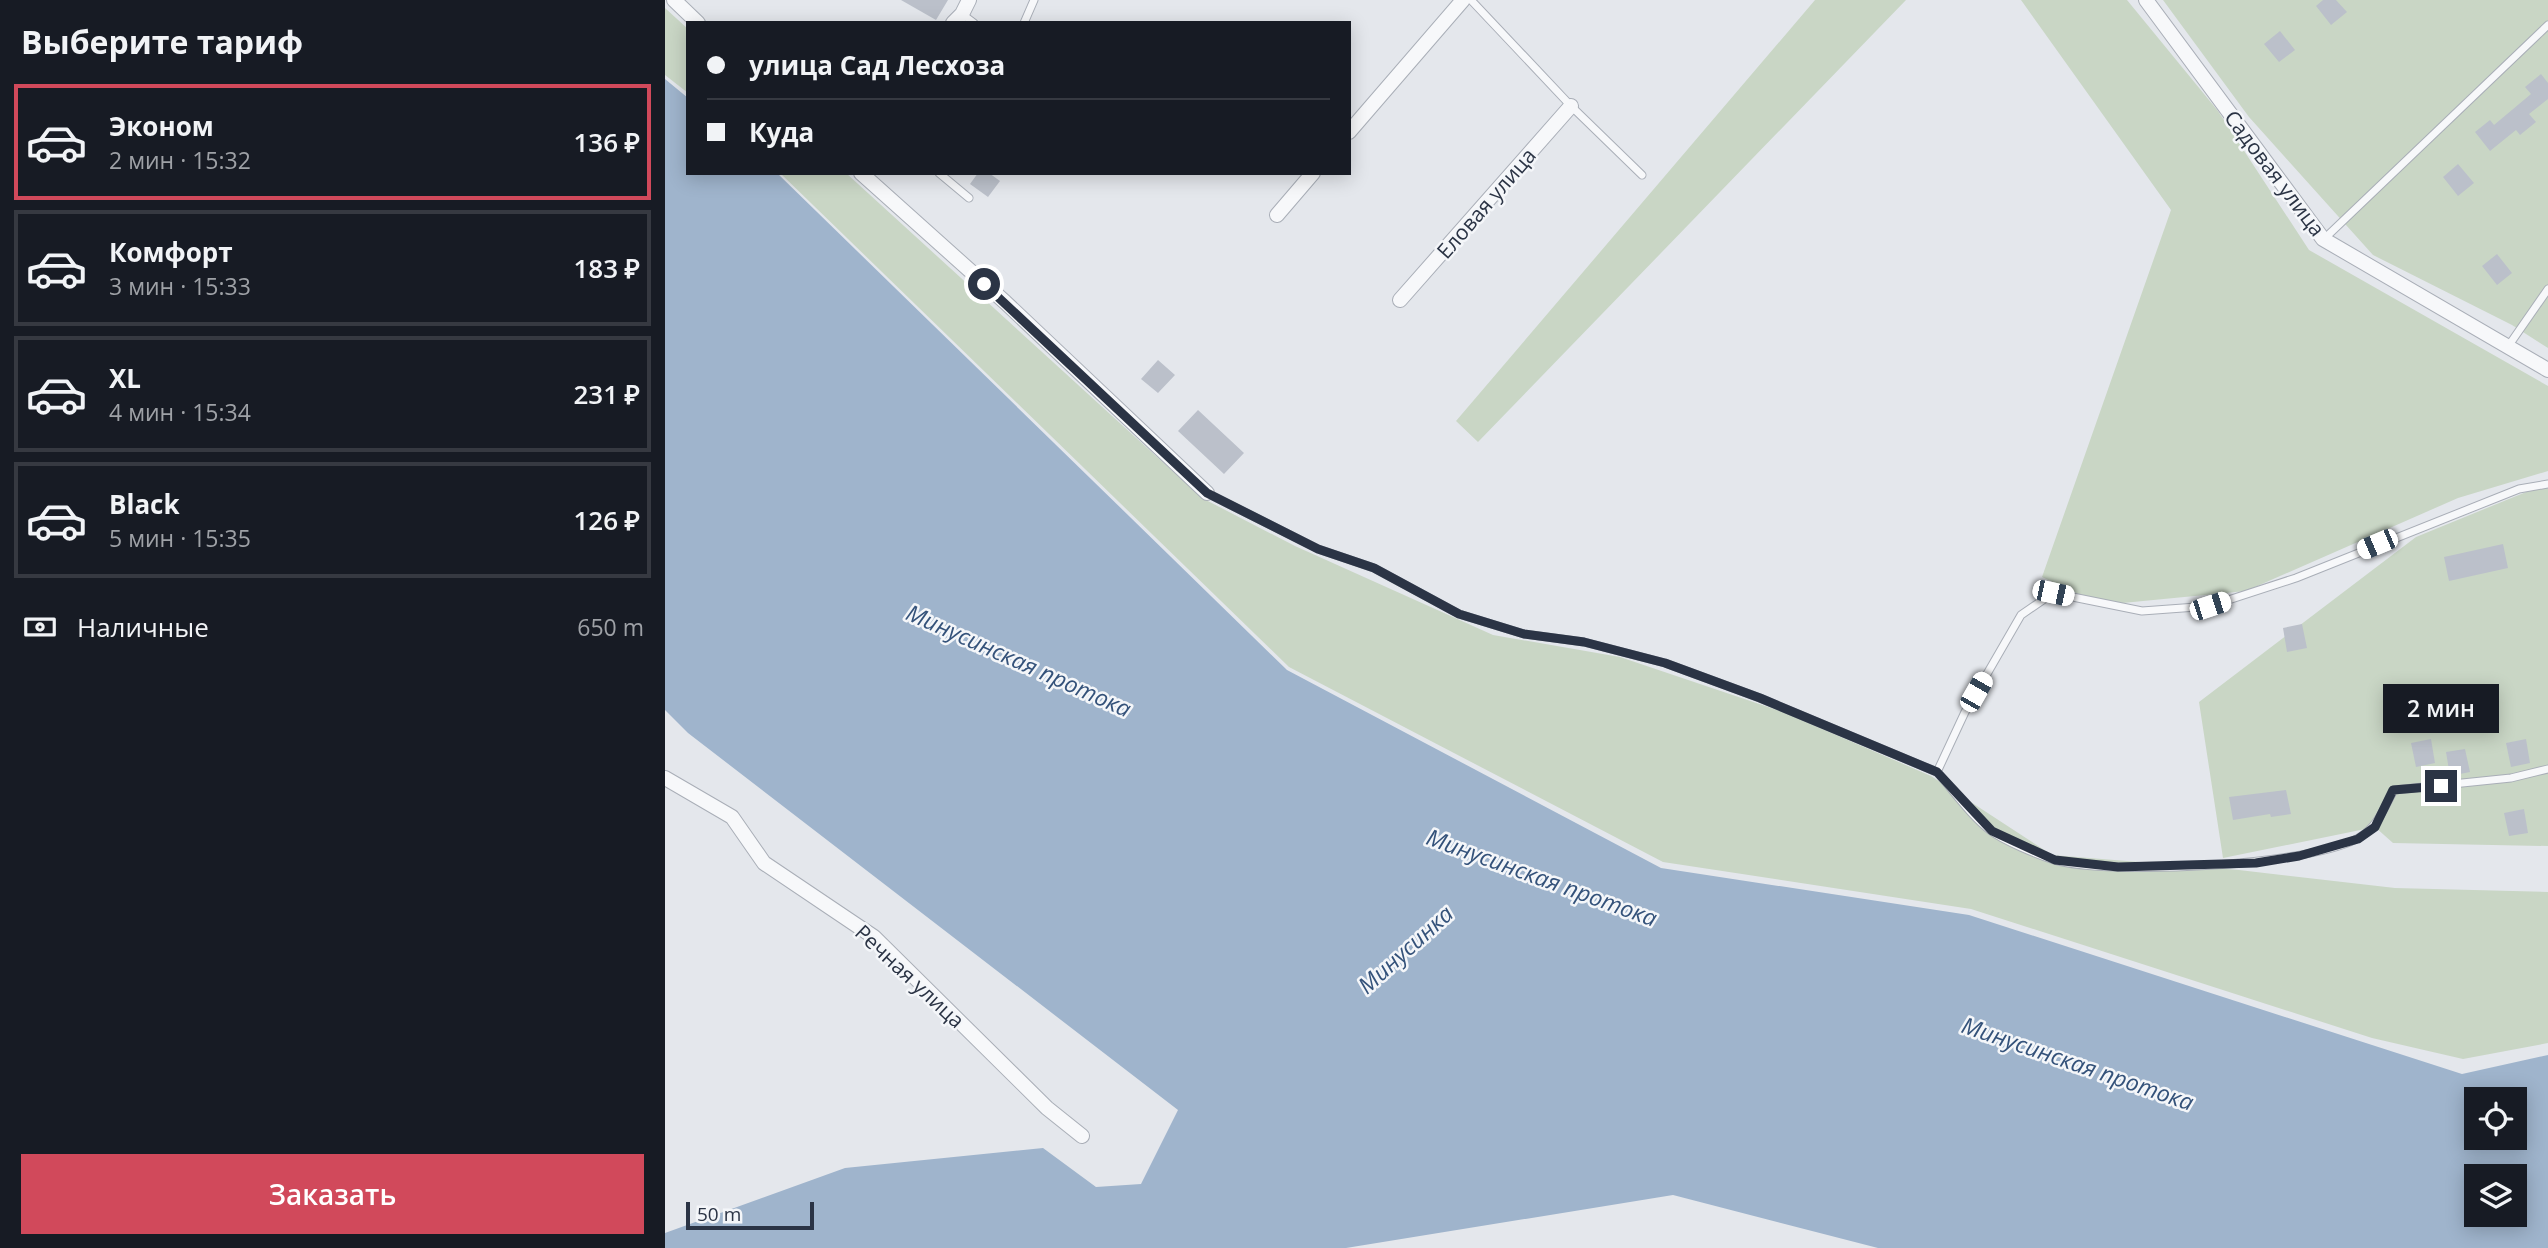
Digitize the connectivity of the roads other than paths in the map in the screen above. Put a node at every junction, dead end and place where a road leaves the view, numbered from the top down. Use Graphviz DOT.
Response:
graph roads {
  1 [pos="674,0"];
  2 [pos="969,0"];
  3 [pos="1034,0"];
  4 [pos="1463,0"];
  5 [pos="1471,0"];
  6 [pos="2146,0"];
  7 [pos="963,20"];
  8 [pos="696,21"];
  9 [pos="1025,21"];
  10 [pos="2548,24"];
  11 [pos="1571,106"];
  12 [pos="1351,130"];
  13 [pos="862,175"];
  14 [pos="941,175"];
  15 [pos="1311,175"];
  16 [pos="1642,175"];
  17 [pos="969,198"];
  18 [pos="1277,215"];
  19 [pos="2323,239"];
  20 [pos="2548,289"];
  21 [pos="1400,300"];
  22 [pos="2507,348"];
  23 [pos="2548,370"];
  24 [pos="2548,484"];
  25 [pos="1207,493"];
  26 [pos="2548,769"];
  27 [pos="1937,772"];
  28 [pos="665,779"];
  29 [pos="1082,1136"];
  1 -- 8 [label="street"];
  2 -- 7 [label="street"];
  3 -- 9 [label="lane"];
  4 -- 12 [label="street"];
  5 -- 11 [label="lane"];
  6 -- 19 [label="street, Садовая улица"];
  10 -- 19 [label="lane"];
  11 -- 16 [label="lane"];
  11 -- 21 [label="street, Еловая улица"];
  13 -- 25 [label="street"];
  14 -- 17 [label="lane"];
  15 -- 18 [label="street"];
  19 -- 22 [label="street, Садовая улица"];
  20 -- 22 [label="lane"];
  22 -- 23 [label="street, Садовая улица"];
  24 -- 27 [label="lane"];
  25 -- 27 [label="lane"];
  26 -- 27 [label="lane"];
  28 -- 29 [label="street, Речная улица"];
}
